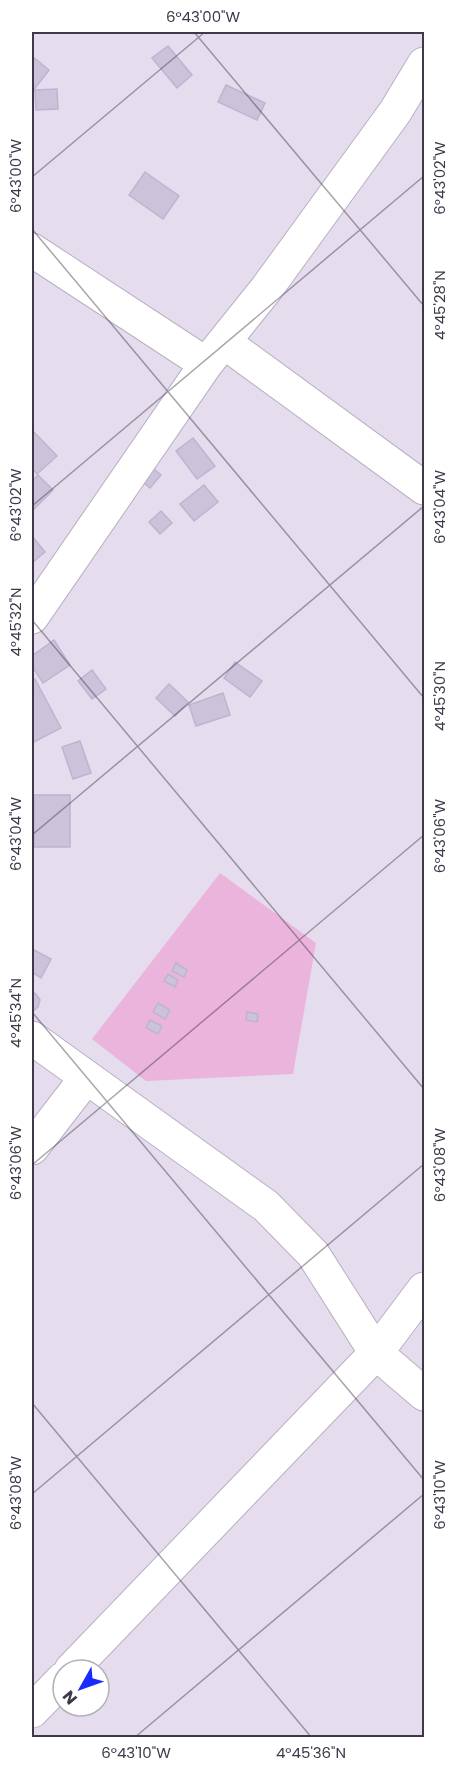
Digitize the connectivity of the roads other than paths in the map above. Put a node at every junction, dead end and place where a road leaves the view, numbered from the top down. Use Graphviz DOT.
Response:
graph roads {
  1 [pos="424,64"];
  2 [pos="32,250"];
  3 [pos="215,353"];
  4 [pos="424,488"];
  5 [pos="32,617"];
  6 [pos="32,1038"];
  7 [pos="86,1078"];
  8 [pos="32,1148"];
  9 [pos="424,1289"];
  10 [pos="376,1353"];
  11 [pos="424,1395"];
  12 [pos="83,1658"];
  13 [pos="51,1692"];
  14 [pos="32,1712"];
  1 -- 3 [label="street"];
  2 -- 3 [label="street"];
  3 -- 4 [label="street"];
  3 -- 5 [label="street"];
  6 -- 7 [label="street"];
  7 -- 8 [label="street"];
  7 -- 10 [label="street"];
  9 -- 10 [label="street"];
  10 -- 11 [label="street"];
  10 -- 12 [label="street"];
  13 -- 14 [label="street"];
}
